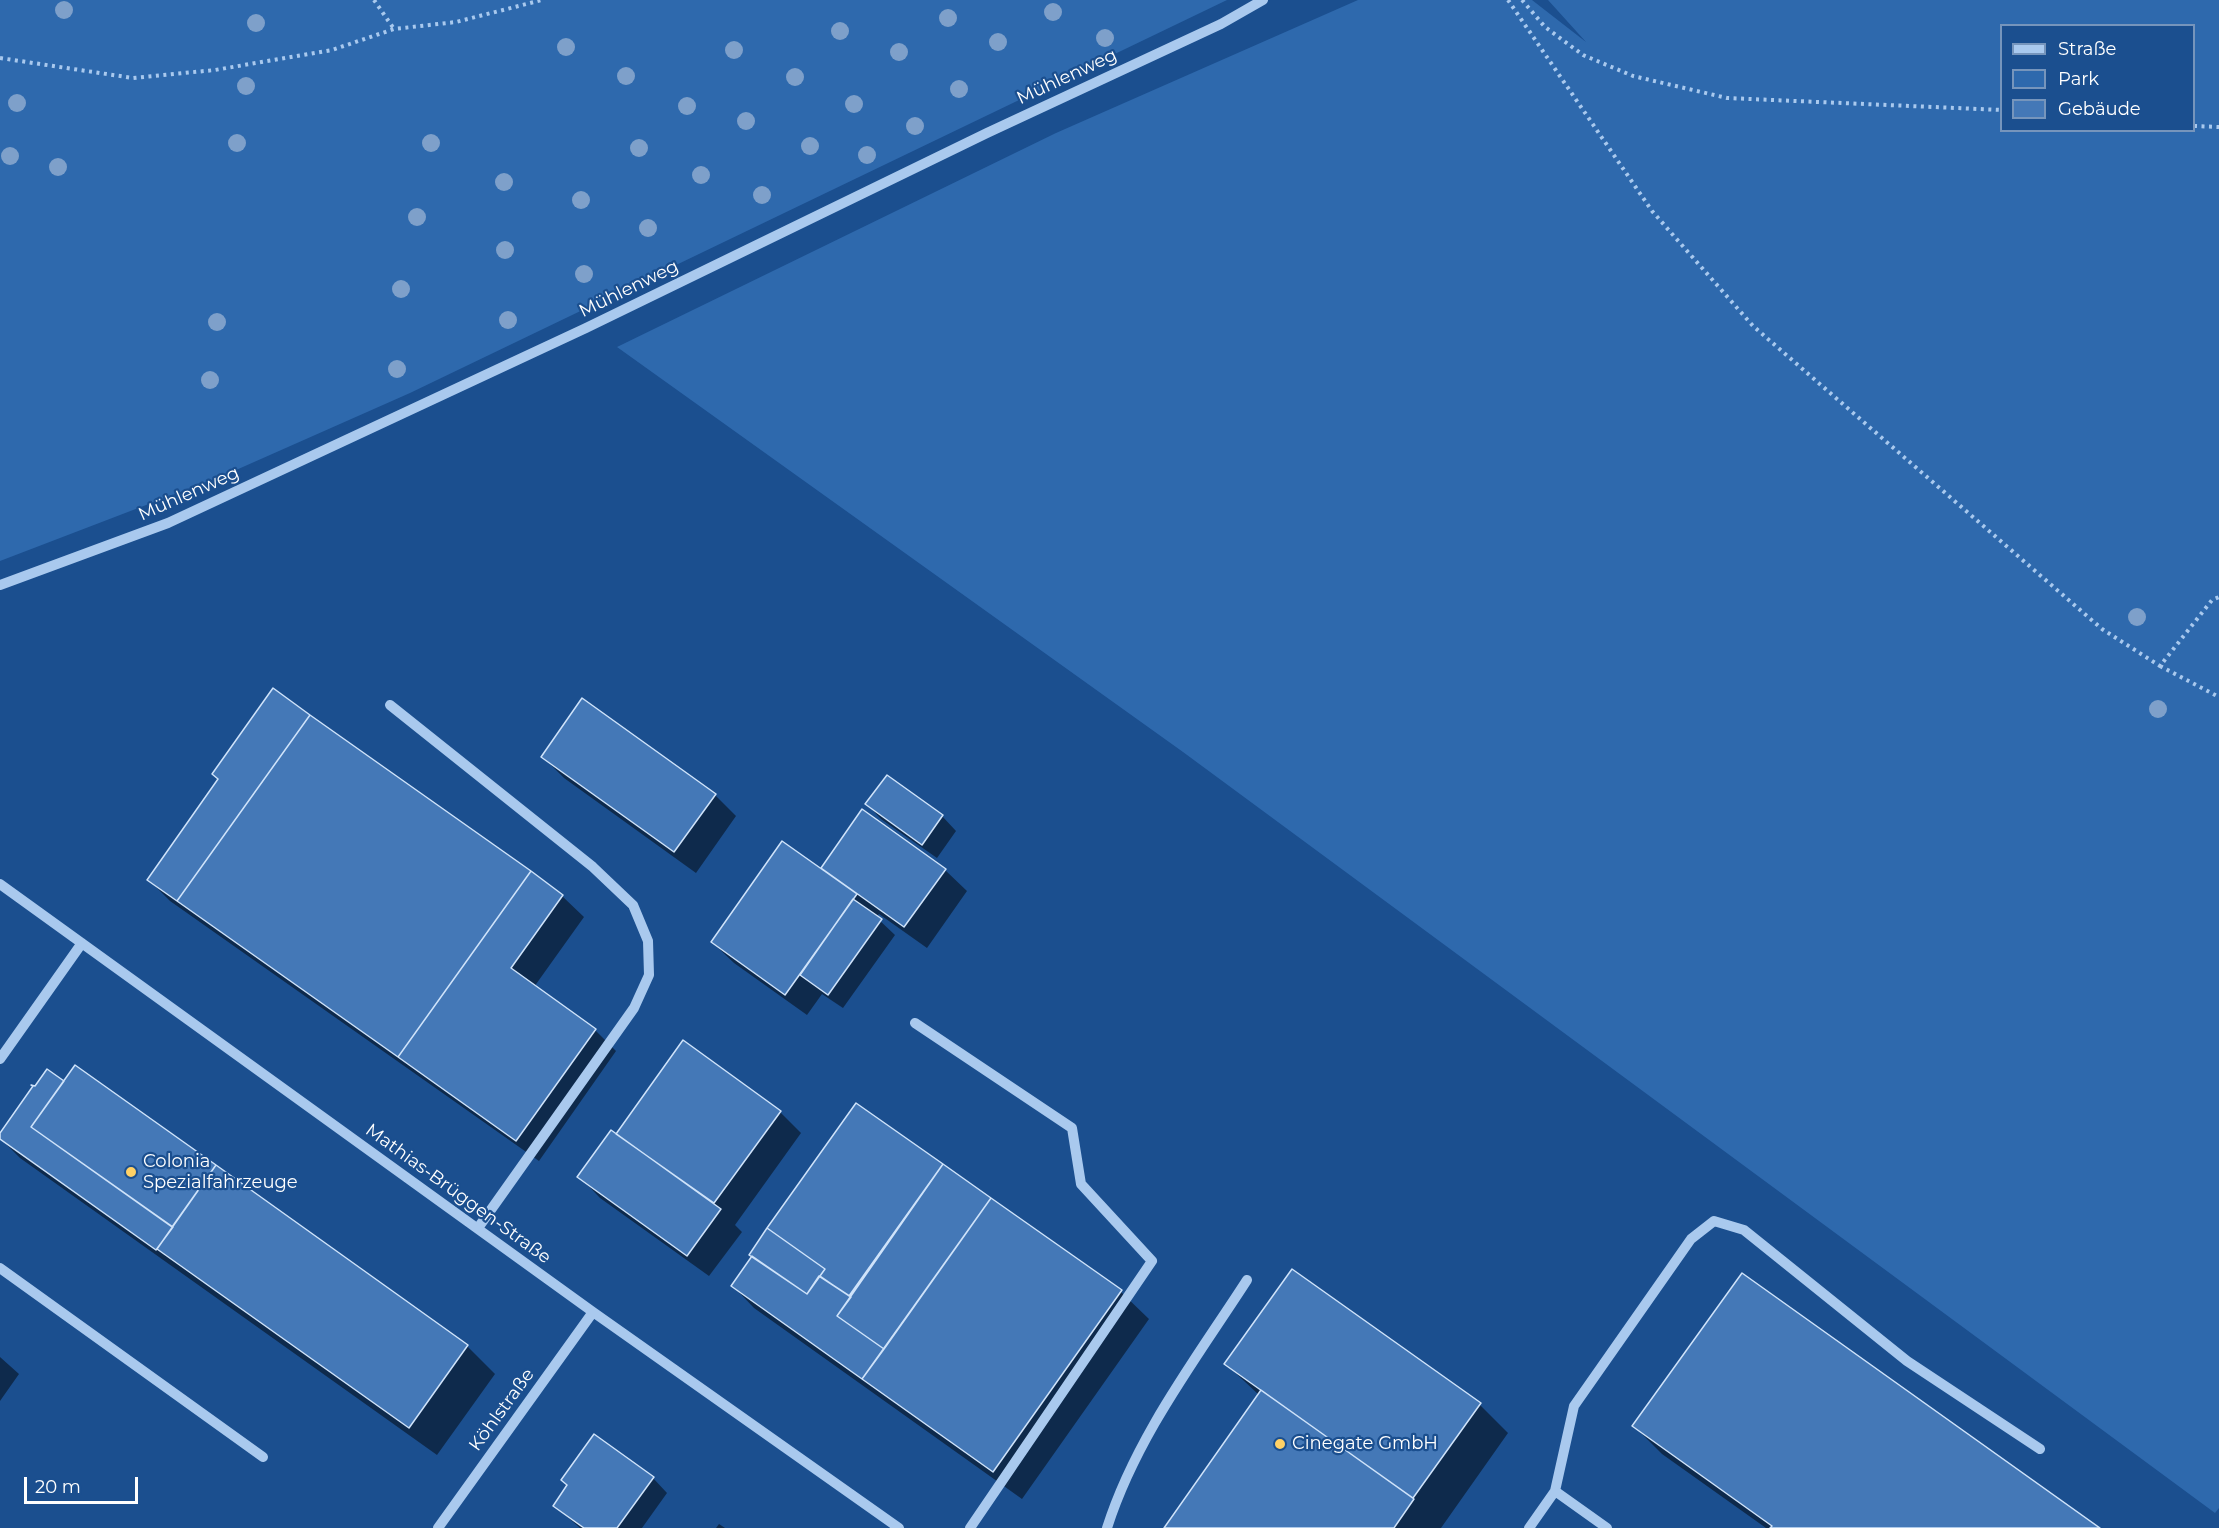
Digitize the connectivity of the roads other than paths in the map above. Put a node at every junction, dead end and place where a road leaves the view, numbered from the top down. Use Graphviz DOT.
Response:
graph roads {
  1 [pos="1263,0"];
  2 [pos="0,585"];
  3 [pos="390,705"];
  4 [pos="0,884"];
  5 [pos="82,943"];
  6 [pos="915,1023"];
  7 [pos="0,1059"];
  8 [pos="478,1228"];
  9 [pos="0,1268"];
  10 [pos="1247,1280"];
  11 [pos="593,1312"];
  12 [pos="2040,1449"];
  13 [pos="263,1456"];
  14 [pos="1555,1491"];
  15 [pos="438,1528"];
  16 [pos="899,1528"];
  17 [pos="970,1528"];
  18 [pos="1107,1528"];
  19 [pos="1529,1528"];
  20 [pos="1607,1528"];
  1 -- 2 [label="street, Mühlenweg"];
  3 -- 8 [label="street"];
  4 -- 5 [label="street, Mathias-Brüggen-Straße"];
  5 -- 7 [label="street"];
  5 -- 8 [label="street, Mathias-Brüggen-Straße"];
  6 -- 17 [label="street"];
  8 -- 11 [label="street, Mathias-Brüggen-Straße"];
  9 -- 13 [label="street"];
  10 -- 18 [label="street"];
  11 -- 15 [label="street, Köhlstraße"];
  11 -- 16 [label="street, Mathias-Brüggen-Straße"];
  12 -- 14 [label="street"];
  14 -- 19 [label="street"];
  14 -- 20 [label="street"];
}
